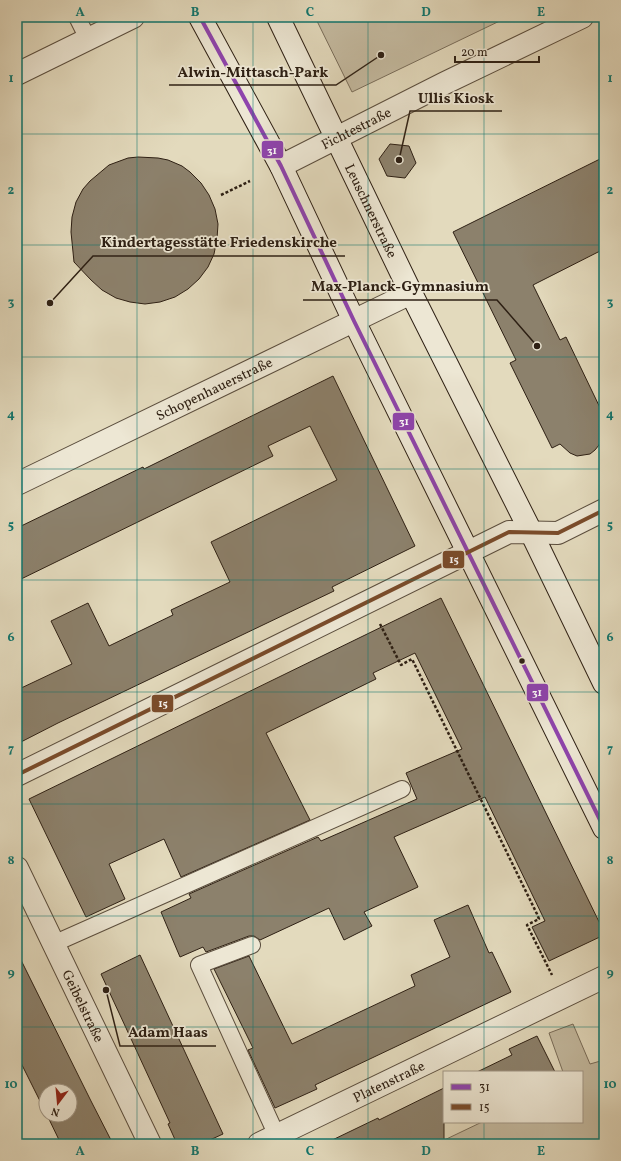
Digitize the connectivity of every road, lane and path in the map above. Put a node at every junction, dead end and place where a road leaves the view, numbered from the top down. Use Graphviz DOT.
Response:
graph roads {
  1 [pos="77,17"];
  2 [pos="133,17"];
  3 [pos="200,17"];
  4 [pos="278,17"];
  5 [pos="582,17"];
  6 [pos="88,39"];
  7 [pos="17,74"];
  8 [pos="337,139"];
  9 [pos="281,166"];
  10 [pos="250,181"];
  11 [pos="221,195"];
  12 [pos="411,293"];
  13 [pos="354,321"];
  14 [pos="17,484"];
  15 [pos="604,510"];
  16 [pos="531,532"];
  17 [pos="469,552"];
  18 [pos="370,602"];
  19 [pos="604,683"];
  20 [pos="17,775"];
  21 [pos="402,789"];
  22 [pos="604,828"];
  23 [pos="17,868"];
  24 [pos="53,944"];
  25 [pos="252,944"];
  26 [pos="604,977"];
  27 [pos="563,998"];
  28 [pos="268,1140"];
  29 [pos="150,1144"];
  1 -- 6 [label="lane"];
  2 -- 6 [label="street"];
  3 -- 9 [label="street"];
  4 -- 8 [label="street, Leuschnerstraße"];
  5 -- 8 [label="street, Fichtestraße"];
  6 -- 7 [label="street"];
  8 -- 9 [label="street, Fichtestraße"];
  8 -- 12 [label="street, Leuschnerstraße"];
  9 -- 13 [label="street"];
  10 -- 11 [label="path"];
  12 -- 13 [label="street, Schopenhauerstraße"];
  12 -- 16 [label="street, Leuschnerstraße"];
  13 -- 14 [label="street, Schopenhauerstraße"];
  13 -- 17 [label="street"];
  15 -- 16 [label="street"];
  16 -- 17 [label="street"];
  16 -- 19 [label="street, Leuschnerstraße"];
  17 -- 18 [label="street"];
  17 -- 22 [label="street"];
  18 -- 20 [label="street"];
  18 -- 27 [label="path"];
  21 -- 24 [label="lane"];
  23 -- 24 [label="street, Geibelstraße"];
  24 -- 29 [label="street, Geibelstraße"];
  25 -- 28 [label="lane"];
  26 -- 27 [label="street, Platenstraße"];
  27 -- 28 [label="street, Platenstraße"];
}
